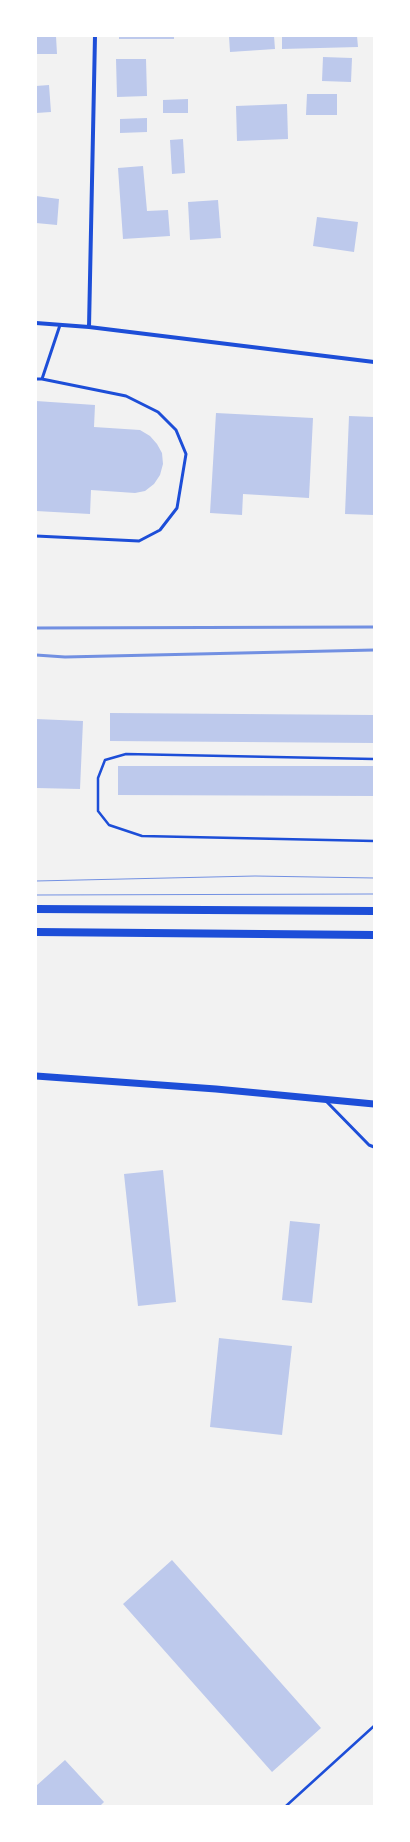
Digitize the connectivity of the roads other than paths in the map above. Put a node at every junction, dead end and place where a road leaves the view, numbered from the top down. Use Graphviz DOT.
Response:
graph roads {
  1 [pos="95,36"];
  2 [pos="36,323"];
  3 [pos="60,325"];
  4 [pos="89,327"];
  5 [pos="374,362"];
  6 [pos="36,379"];
  7 [pos="42,379"];
  8 [pos="36,536"];
  9 [pos="36,909"];
  10 [pos="374,911"];
  11 [pos="36,932"];
  12 [pos="374,935"];
  13 [pos="36,1076"];
  14 [pos="324,1099"];
  15 [pos="374,1104"];
  16 [pos="374,1147"];
  1 -- 4 [label="street"];
  2 -- 3 [label="street"];
  3 -- 4 [label="street"];
  3 -- 7 [label="lane"];
  4 -- 5 [label="street"];
  6 -- 7 [label="lane"];
  7 -- 8 [label="lane"];
  9 -- 10 [label="main road"];
  11 -- 12 [label="main road"];
  13 -- 14 [label="street"];
  14 -- 15 [label="street"];
  14 -- 16 [label="lane"];
}
